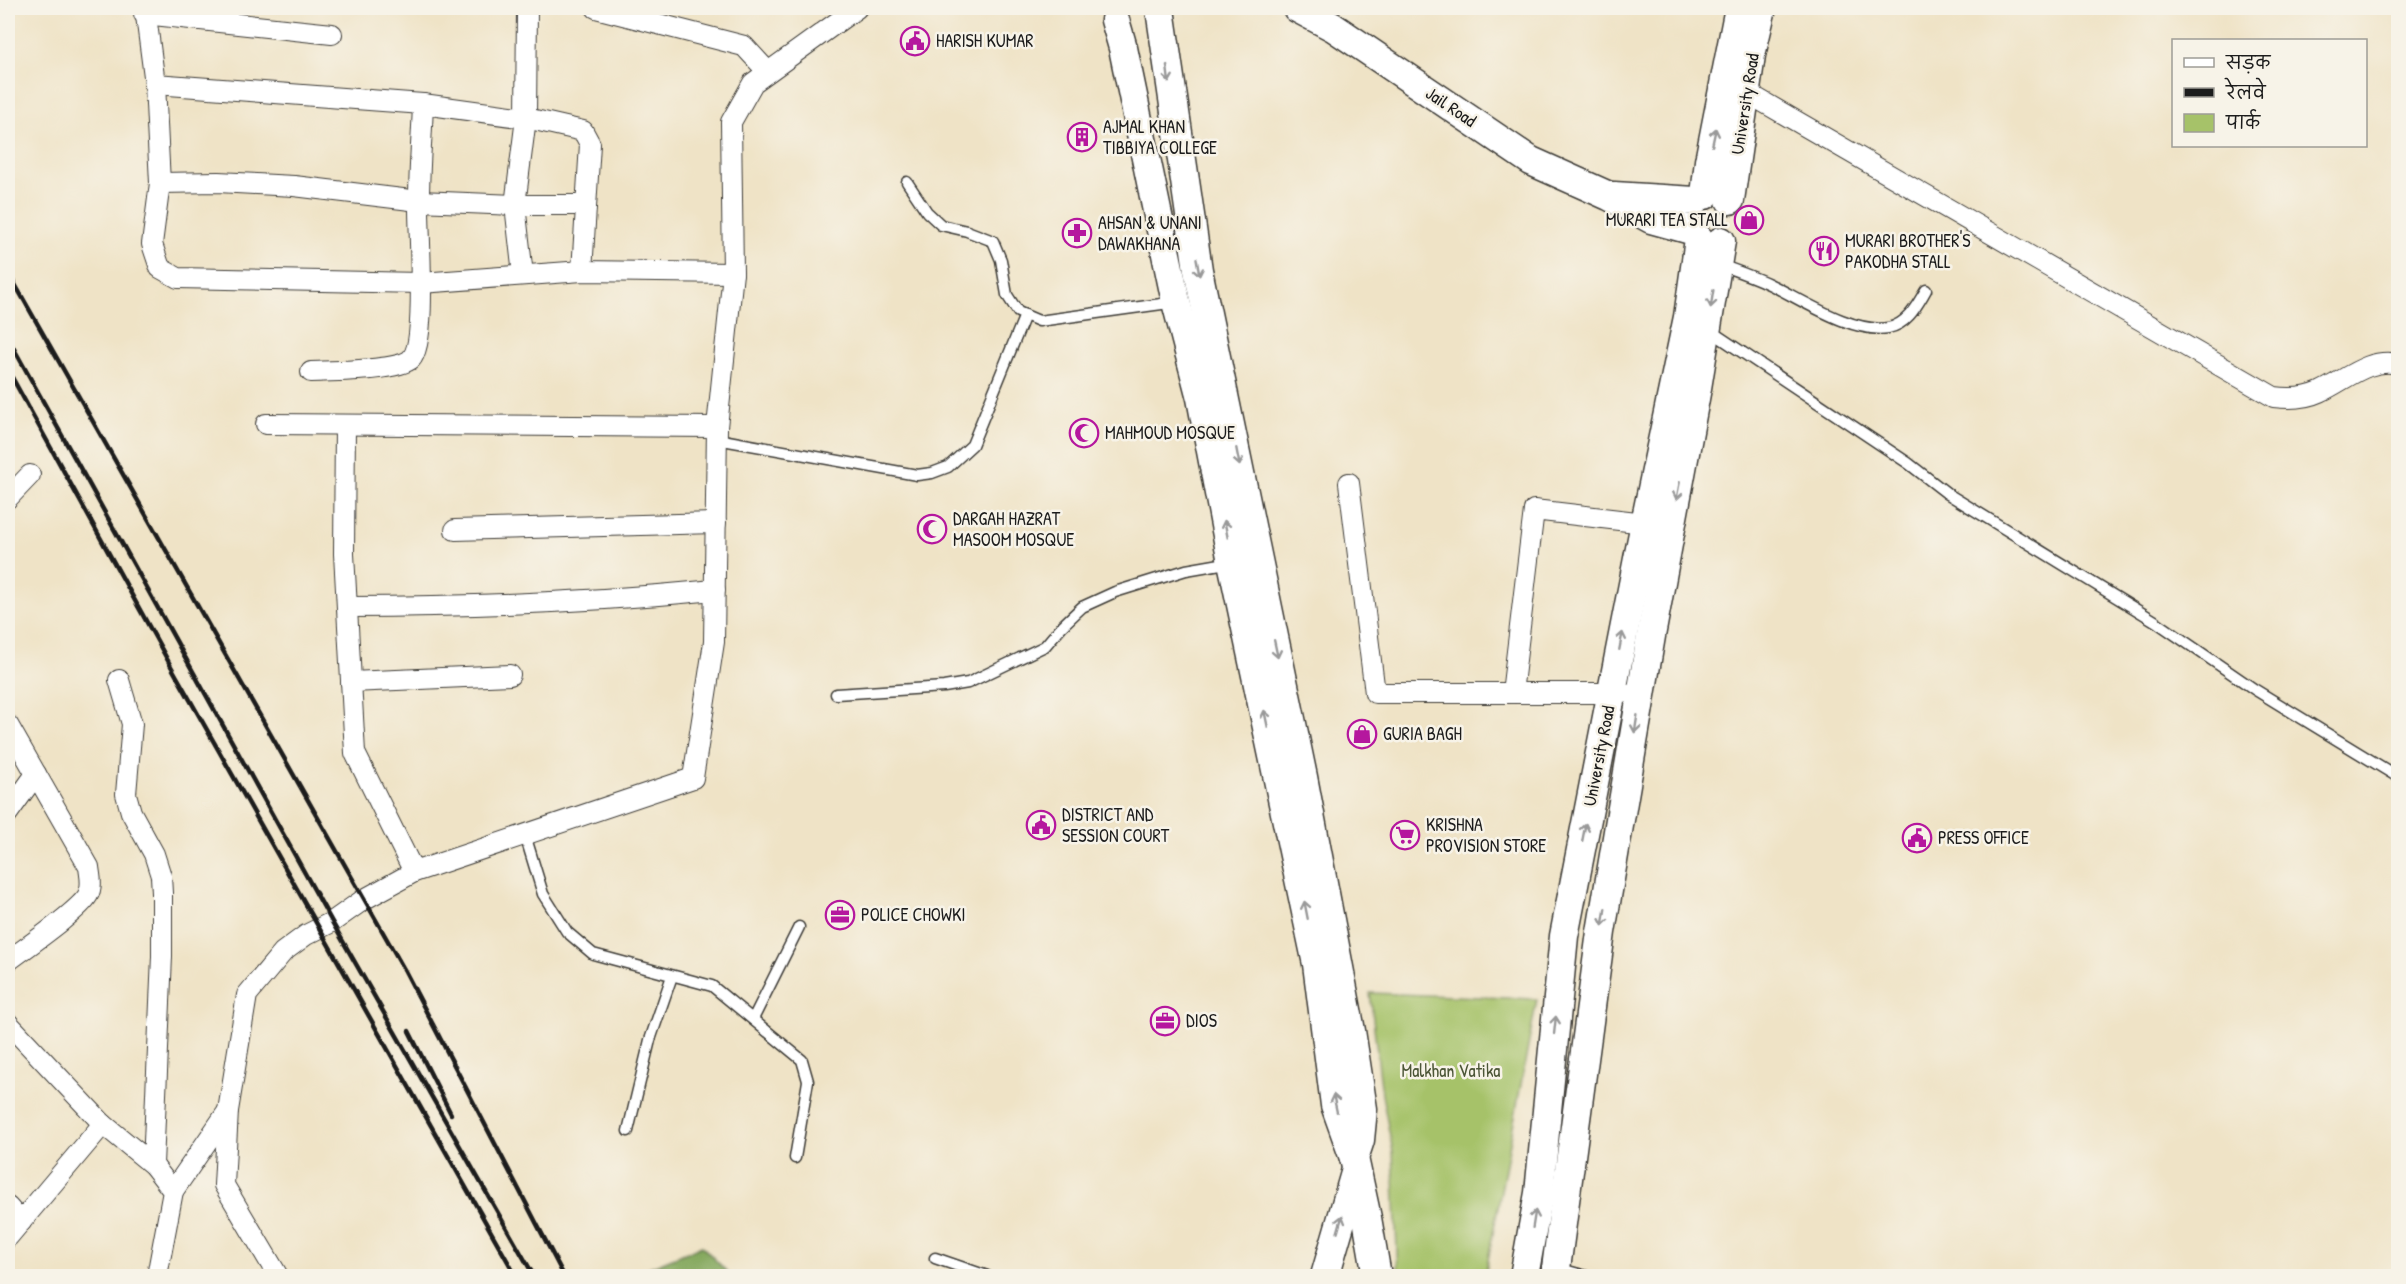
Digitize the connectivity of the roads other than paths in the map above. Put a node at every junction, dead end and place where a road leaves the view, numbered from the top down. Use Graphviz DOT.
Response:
graph roads {
  1 [pos="528,8"];
  2 [pos="596,8"];
  3 [pos="857,8"];
  4 [pos="1297,8"];
  5 [pos="1738,8"];
  6 [pos="1762,8"];
  7 [pos="145,11"];
  8 [pos="1163,12"];
  9 [pos="1111,14"];
  10 [pos="332,34"];
  11 [pos="768,72"];
  12 [pos="155,84"];
  13 [pos="1746,92"];
  14 [pos="423,104"];
  15 [pos="526,118"];
  16 [pos="907,182"];
  17 [pos="160,183"];
  18 [pos="1609,196"];
  19 [pos="1710,199"];
  20 [pos="419,201"];
  21 [pos="515,205"];
  22 [pos="586,205"];
  23 [pos="1707,243"];
  24 [pos="582,271"];
  25 [pos="733,273"];
  26 [pos="523,275"];
  27 [pos="420,283"];
  28 [pos="1926,290"];
  29 [pos="1176,302"];
  30 [pos="1025,315"];
  31 [pos="1707,329"];
  32 [pos="2398,363"];
  33 [pos="311,372"];
  34 [pos="266,424"];
  35 [pos="345,425"];
  36 [pos="717,433"];
  37 [pos="30,475"];
  38 [pos="1349,483"];
  39 [pos="8,498"];
  40 [pos="716,523"];
  41 [pos="1645,523"];
  42 [pos="455,530"];
  43 [pos="1245,560"];
  44 [pos="715,590"];
  45 [pos="347,607"];
  46 [pos="510,675"];
  47 [pos="119,680"];
  48 [pos="351,682"];
  49 [pos="1611,692"];
  50 [pos="1512,693"];
  51 [pos="1641,693"];
  52 [pos="836,694"];
  53 [pos="8,724"];
  54 [pos="36,774"];
  55 [pos="2398,777"];
  56 [pos="8,813"];
  57 [pos="525,835"];
  58 [pos="414,872"];
  59 [pos="799,927"];
  60 [pos="8,961"];
  61 [pos="672,976"];
  62 [pos="753,1019"];
  63 [pos="8,1023"];
  64 [pos="228,1111"];
  65 [pos="103,1125"];
  66 [pos="628,1131"];
  67 [pos="795,1158"];
  68 [pos="153,1165"];
  69 [pos="1354,1165"];
  70 [pos="173,1191"];
  71 [pos="14,1214"];
  72 [pos="8,1237"];
  73 [pos="936,1258"];
  74 [pos="1556,1272"];
  75 [pos="157,1276"];
  76 [pos="278,1276"];
  77 [pos="987,1276"];
  78 [pos="1325,1276"];
  79 [pos="1377,1276"];
  80 [pos="1524,1276"];
  81 [pos="1586,1276"];
  1 -- 15 [label="street"];
  2 -- 11 [label="street"];
  3 -- 11 [label="street"];
  4 -- 18 [label="main road, Jail Road"];
  19 -- 5 [label="main road, University Road, one-way"];
  6 -- 13 [label="main road, University Road"];
  7 -- 10 [label="street"];
  7 -- 12 [label="street"];
  8 -- 9 [label="main road"];
  8 -- 43 [label="main road, one-way"];
  9 -- 29 [label="main road"];
  11 -- 25 [label="street"];
  12 -- 14 [label="street"];
  12 -- 17 [label="street"];
  13 -- 19 [label="main road, University Road"];
  13 -- 32 [label="street"];
  14 -- 15 [label="street"];
  14 -- 20 [label="street"];
  15 -- 21 [label="street"];
  15 -- 22 [label="street"];
  16 -- 30 [label="lane"];
  17 -- 20 [label="street"];
  17 -- 27 [label="street"];
  18 -- 19 [label="main road, Jail Road"];
  18 -- 23 [label="main road, Jail Road"];
  19 -- 23 [label="main road"];
  19 -- 23 [label="main road"];
  20 -- 21 [label="street"];
  20 -- 27 [label="street"];
  21 -- 22 [label="street"];
  21 -- 26 [label="street"];
  22 -- 24 [label="street"];
  23 -- 28 [label="lane"];
  23 -- 31 [label="main road, University Road, one-way"];
  23 -- 41 [label="main road, University Road"];
  24 -- 25 [label="street"];
  24 -- 26 [label="street"];
  25 -- 36 [label="street"];
  26 -- 27 [label="street"];
  27 -- 33 [label="street"];
  29 -- 30 [label="lane"];
  43 -- 29 [label="main road, one-way"];
  30 -- 36 [label="lane"];
  31 -- 51 [label="main road, University Road, one-way"];
  31 -- 55 [label="lane"];
  34 -- 35 [label="street"];
  35 -- 36 [label="street"];
  35 -- 45 [label="street"];
  36 -- 40 [label="street"];
  37 -- 39 [label="street"];
  38 -- 50 [label="street"];
  40 -- 42 [label="street"];
  40 -- 44 [label="street"];
  49 -- 41 [label="main road, University Road, one-way"];
  41 -- 50 [label="street"];
  43 -- 52 [label="lane"];
  43 -- 69 [label="main road"];
  44 -- 45 [label="street"];
  44 -- 57 [label="street"];
  45 -- 48 [label="street"];
  46 -- 48 [label="street"];
  47 -- 68 [label="street"];
  48 -- 58 [label="street"];
  49 -- 50 [label="street"];
  49 -- 51 [label="street"];
  80 -- 49 [label="main road, University Road, one-way"];
  51 -- 74 [label="main road, University Road, one-way"];
  53 -- 54 [label="street"];
  54 -- 56 [label="street"];
  54 -- 60 [label="street"];
  57 -- 58 [label="street"];
  57 -- 61 [label="lane"];
  58 -- 64 [label="street"];
  59 -- 62 [label="lane"];
  61 -- 62 [label="lane"];
  61 -- 66 [label="lane"];
  62 -- 67 [label="lane"];
  63 -- 65 [label="street"];
  64 -- 70 [label="street"];
  64 -- 76 [label="street"];
  65 -- 68 [label="street"];
  65 -- 71 [label="street"];
  68 -- 70 [label="street"];
  78 -- 69 [label="main road, one-way"];
  69 -- 79 [label="main road"];
  70 -- 75 [label="street"];
  71 -- 72 [label="street"];
  73 -- 77 [label="lane"];
  74 -- 81 [label="lane"];
}
